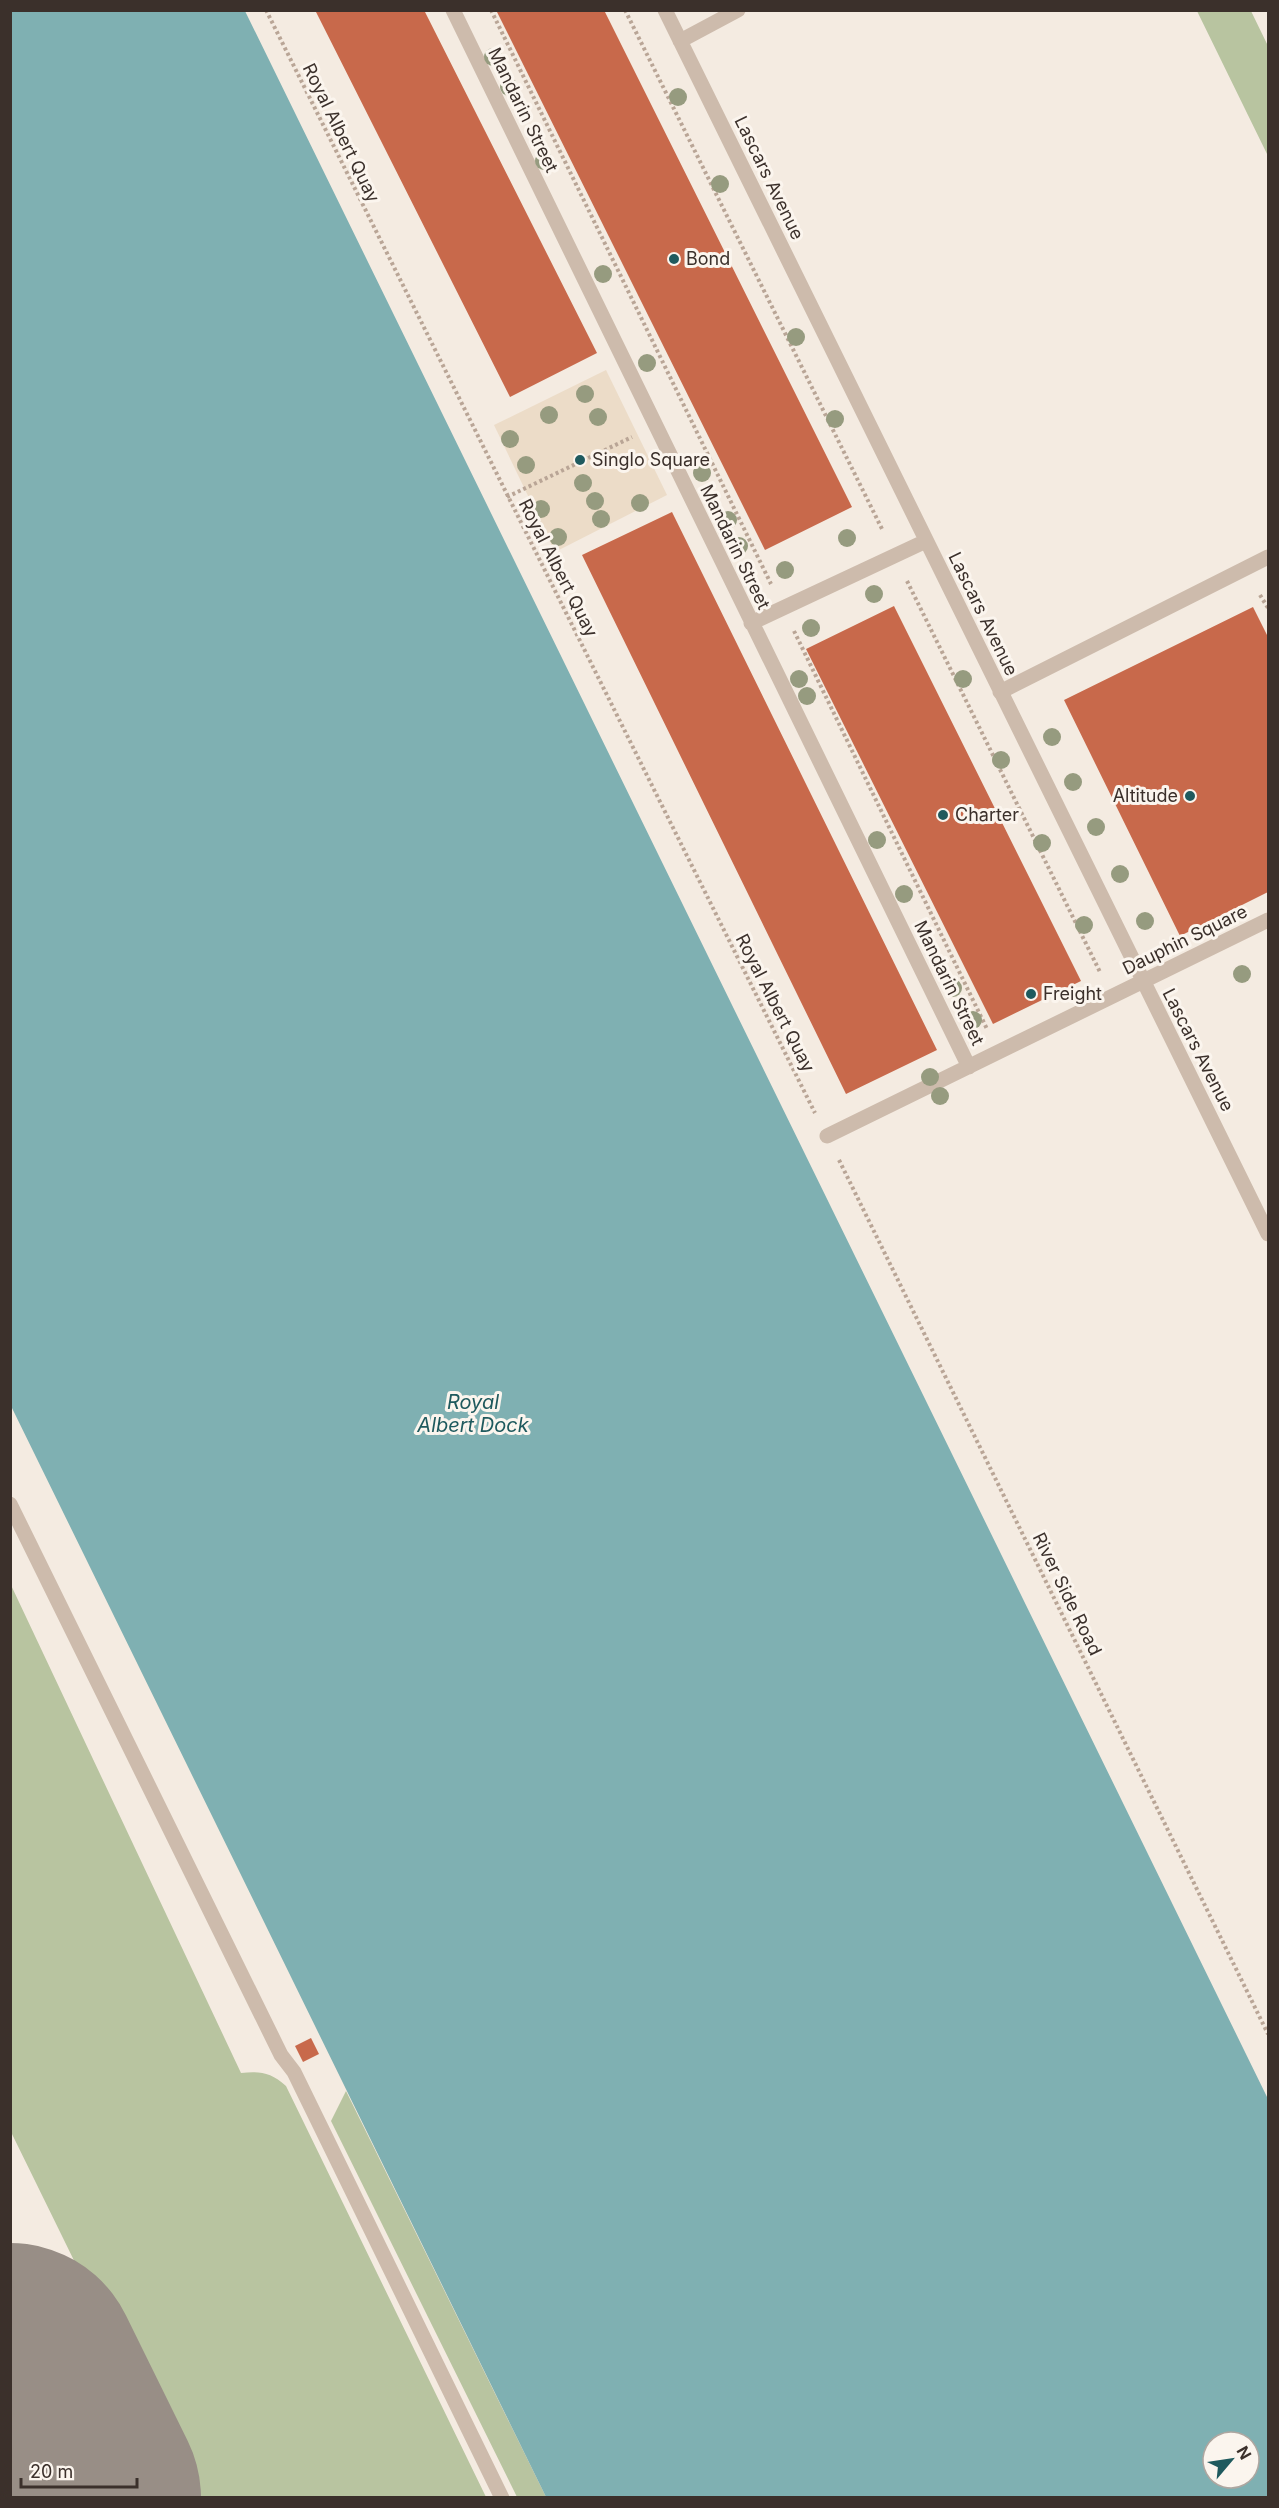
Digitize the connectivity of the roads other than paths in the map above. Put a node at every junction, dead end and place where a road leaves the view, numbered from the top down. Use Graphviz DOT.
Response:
graph roads {
  1 [pos="453,10"];
  2 [pos="665,10"];
  3 [pos="738,10"];
  4 [pos="680,41"];
  5 [pos="926,542"];
  6 [pos="1269,557"];
  7 [pos="751,623"];
  8 [pos="1000,692"];
  9 [pos="1269,920"];
  10 [pos="1142,982"];
  11 [pos="969,1067"];
  12 [pos="826,1136"];
  13 [pos="1269,1234"];
  14 [pos="10,1504"];
  15 [pos="502,2498"];
  1 -- 7 [label="street, Mandarin Street"];
  2 -- 4 [label="street, Lascars Avenue"];
  3 -- 4 [label="street"];
  4 -- 5 [label="street, Lascars Avenue"];
  5 -- 7 [label="street"];
  5 -- 8 [label="street, Lascars Avenue"];
  6 -- 8 [label="street"];
  7 -- 11 [label="street, Mandarin Street"];
  8 -- 10 [label="street, Lascars Avenue"];
  9 -- 10 [label="street, Dauphin Square"];
  10 -- 11 [label="street, Dauphin Square"];
  10 -- 13 [label="street, Lascars Avenue"];
  11 -- 12 [label="street, Dauphin Square"];
  14 -- 15 [label="street"];
}
